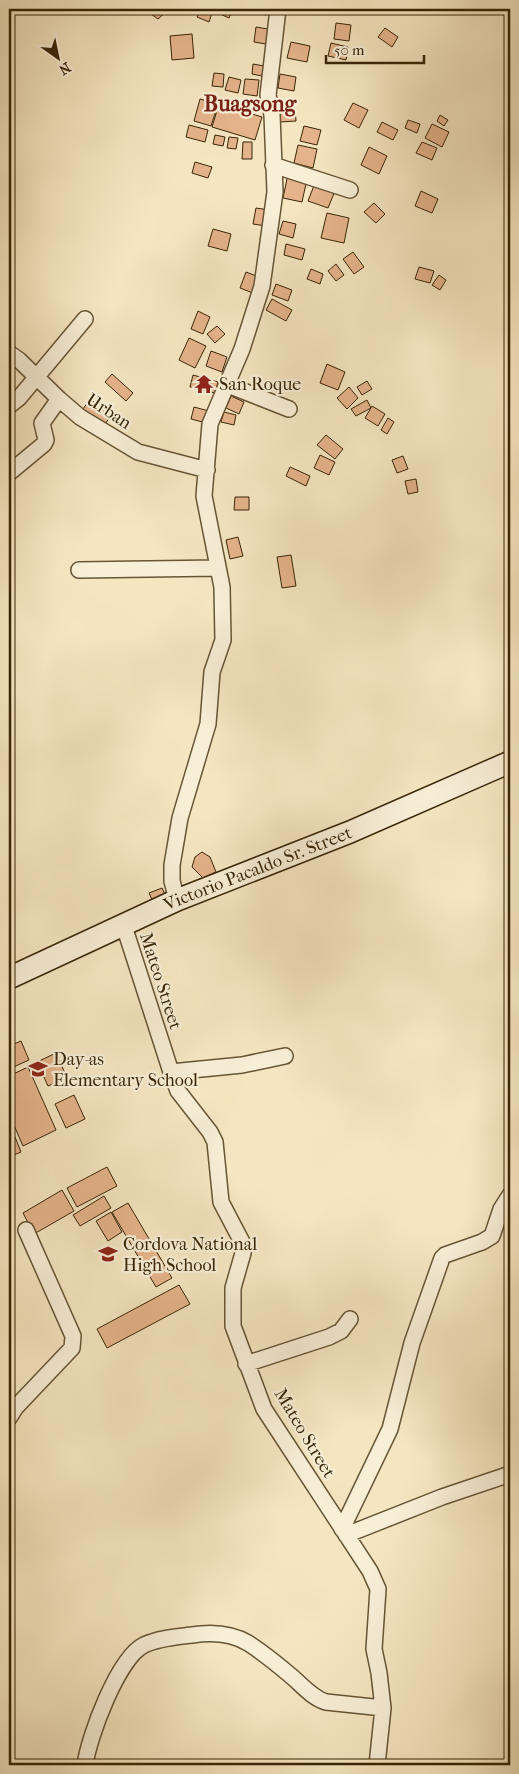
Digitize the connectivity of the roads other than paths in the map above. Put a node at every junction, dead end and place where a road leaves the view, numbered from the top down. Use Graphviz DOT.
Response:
graph roads {
  1 [pos="278,9"];
  2 [pos="274,165"];
  3 [pos="350,190"];
  4 [pos="85,319"];
  5 [pos="9,353"];
  6 [pos="37,376"];
  7 [pos="228,385"];
  8 [pos="59,399"];
  9 [pos="9,406"];
  10 [pos="289,409"];
  11 [pos="206,470"];
  12 [pos="9,473"];
  13 [pos="218,568"];
  14 [pos="79,570"];
  15 [pos="510,762"];
  16 [pos="177,900"];
  17 [pos="124,926"];
  18 [pos="9,978"];
  19 [pos="285,1056"];
  20 [pos="171,1072"];
  21 [pos="510,1195"];
  22 [pos="26,1230"];
  23 [pos="350,1319"];
  24 [pos="246,1364"];
  25 [pos="9,1418"];
  26 [pos="510,1474"];
  27 [pos="344,1532"];
  28 [pos="383,1708"];
  29 [pos="85,1765"];
  30 [pos="377,1765"];
  1 -- 2 [label="street"];
  2 -- 3 [label="street"];
  2 -- 7 [label="street"];
  4 -- 6 [label="street"];
  5 -- 6 [label="street, Urban"];
  6 -- 8 [label="street, Urban"];
  6 -- 9 [label="street"];
  7 -- 10 [label="street"];
  7 -- 11 [label="street"];
  8 -- 11 [label="street, Urban"];
  8 -- 12 [label="street"];
  11 -- 13 [label="street"];
  13 -- 14 [label="street"];
  13 -- 16 [label="street"];
  15 -- 16 [label="street, Victorio Pacaldo Sr. Street"];
  16 -- 17 [label="street, Victorio Pacaldo Sr. Street"];
  17 -- 18 [label="street, Victorio Pacaldo Sr. Street"];
  17 -- 20 [label="street, Mateo Street"];
  19 -- 20 [label="street"];
  20 -- 24 [label="street, Mateo Street"];
  21 -- 27 [label="street"];
  22 -- 25 [label="street"];
  23 -- 24 [label="street"];
  24 -- 27 [label="street, Mateo Street"];
  26 -- 27 [label="street"];
  27 -- 28 [label="street, Mateo Street"];
  28 -- 29 [label="street"];
  28 -- 30 [label="street, Mateo Street"];
}
